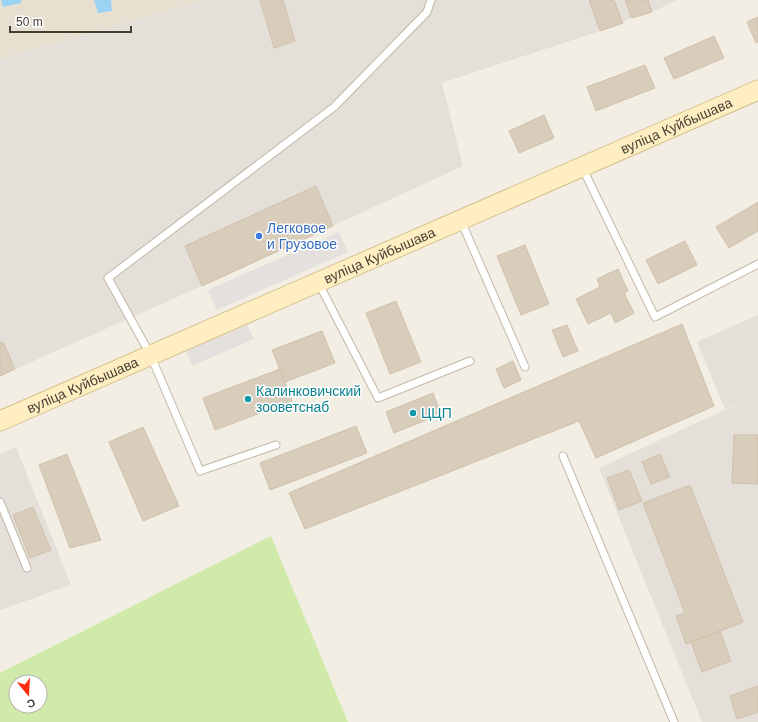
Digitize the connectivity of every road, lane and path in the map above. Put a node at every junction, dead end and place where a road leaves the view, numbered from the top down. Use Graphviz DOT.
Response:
graph roads {
  1 [pos="431,0"];
  2 [pos="758,90"];
  3 [pos="582,167"];
  4 [pos="461,219"];
  5 [pos="758,264"];
  6 [pos="318,282"];
  7 [pos="150,354"];
  8 [pos="470,361"];
  9 [pos="525,367"];
  10 [pos="0,420"];
  11 [pos="276,445"];
  12 [pos="564,456"];
  13 [pos="0,502"];
  14 [pos="27,568"];
  15 [pos="674,722"];
  1 -- 7 [label="lane"];
  2 -- 3 [label="main road, вуліца Куйбышава"];
  3 -- 4 [label="main road, вуліца Куйбышава"];
  3 -- 5 [label="lane"];
  4 -- 6 [label="main road, вуліца Куйбышава"];
  4 -- 9 [label="lane"];
  6 -- 7 [label="main road, вуліца Куйбышава"];
  6 -- 8 [label="lane"];
  7 -- 10 [label="main road, вуліца Куйбышава"];
  7 -- 11 [label="lane"];
  12 -- 15 [label="lane"];
  13 -- 14 [label="lane"];
}
